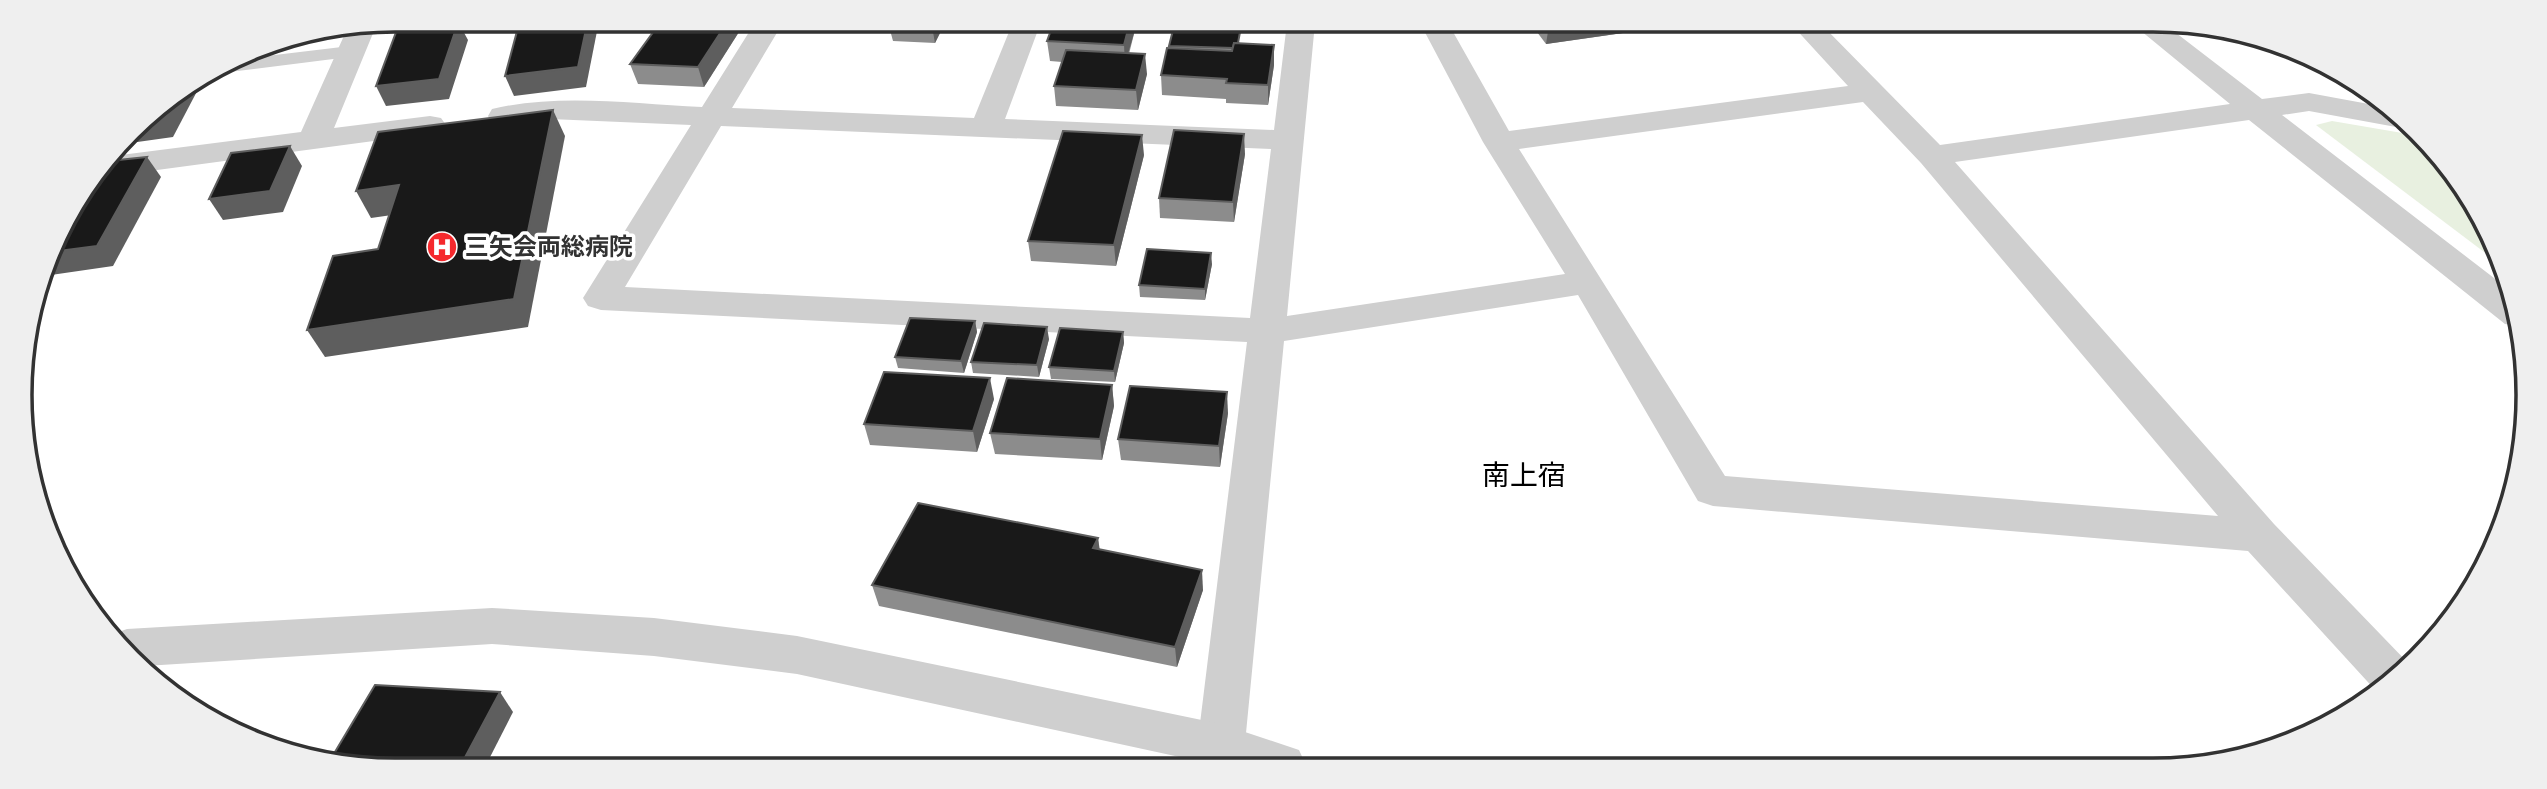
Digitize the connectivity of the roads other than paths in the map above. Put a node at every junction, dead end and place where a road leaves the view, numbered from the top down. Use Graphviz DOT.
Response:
graph roads {
  1 [pos="763,32"];
  2 [pos="1023,32"];
  3 [pos="1300,32"];
  4 [pos="1439,32"];
  5 [pos="1813,32"];
  6 [pos="2157,32"];
  7 [pos="356,39"];
  8 [pos="253,60"];
  9 [pos="1870,92"];
  10 [pos="2258,111"];
  11 [pos="2384,116"];
  12 [pos="711,117"];
  13 [pos="986,128"];
  14 [pos="313,140"];
  15 [pos="1288,141"];
  16 [pos="1499,142"];
  17 [pos="1932,156"];
  18 [pos="113,166"];
  19 [pos="1588,282"];
  20 [pos="2504,304"];
  21 [pos="1267,331"];
  22 [pos="2259,536"];
  23 [pos="135,648"];
  24 [pos="2387,671"];
  25 [pos="1220,755"];
  26 [pos="1239,758"];
  1 -- 12 [label="street"];
  2 -- 13 [label="street"];
  3 -- 15 [label="street"];
  4 -- 16 [label="street"];
  5 -- 9 [label="street"];
  6 -- 10 [label="street"];
  7 -- 8 [label="lane"];
  7 -- 14 [label="street"];
  9 -- 16 [label="street"];
  9 -- 17 [label="street"];
  10 -- 11 [label="street"];
  10 -- 17 [label="street"];
  10 -- 20 [label="street"];
  12 -- 13 [label="street"];
  12 -- 14 [label="street"];
  12 -- 21 [label="street"];
  13 -- 15 [label="street"];
  14 -- 18 [label="street"];
  15 -- 21 [label="street"];
  16 -- 19 [label="street"];
  17 -- 22 [label="street"];
  19 -- 21 [label="street"];
  19 -- 22 [label="street"];
  21 -- 25 [label="street"];
  22 -- 24 [label="street"];
  23 -- 25 [label="street"];
  25 -- 26 [label="street"];
}
